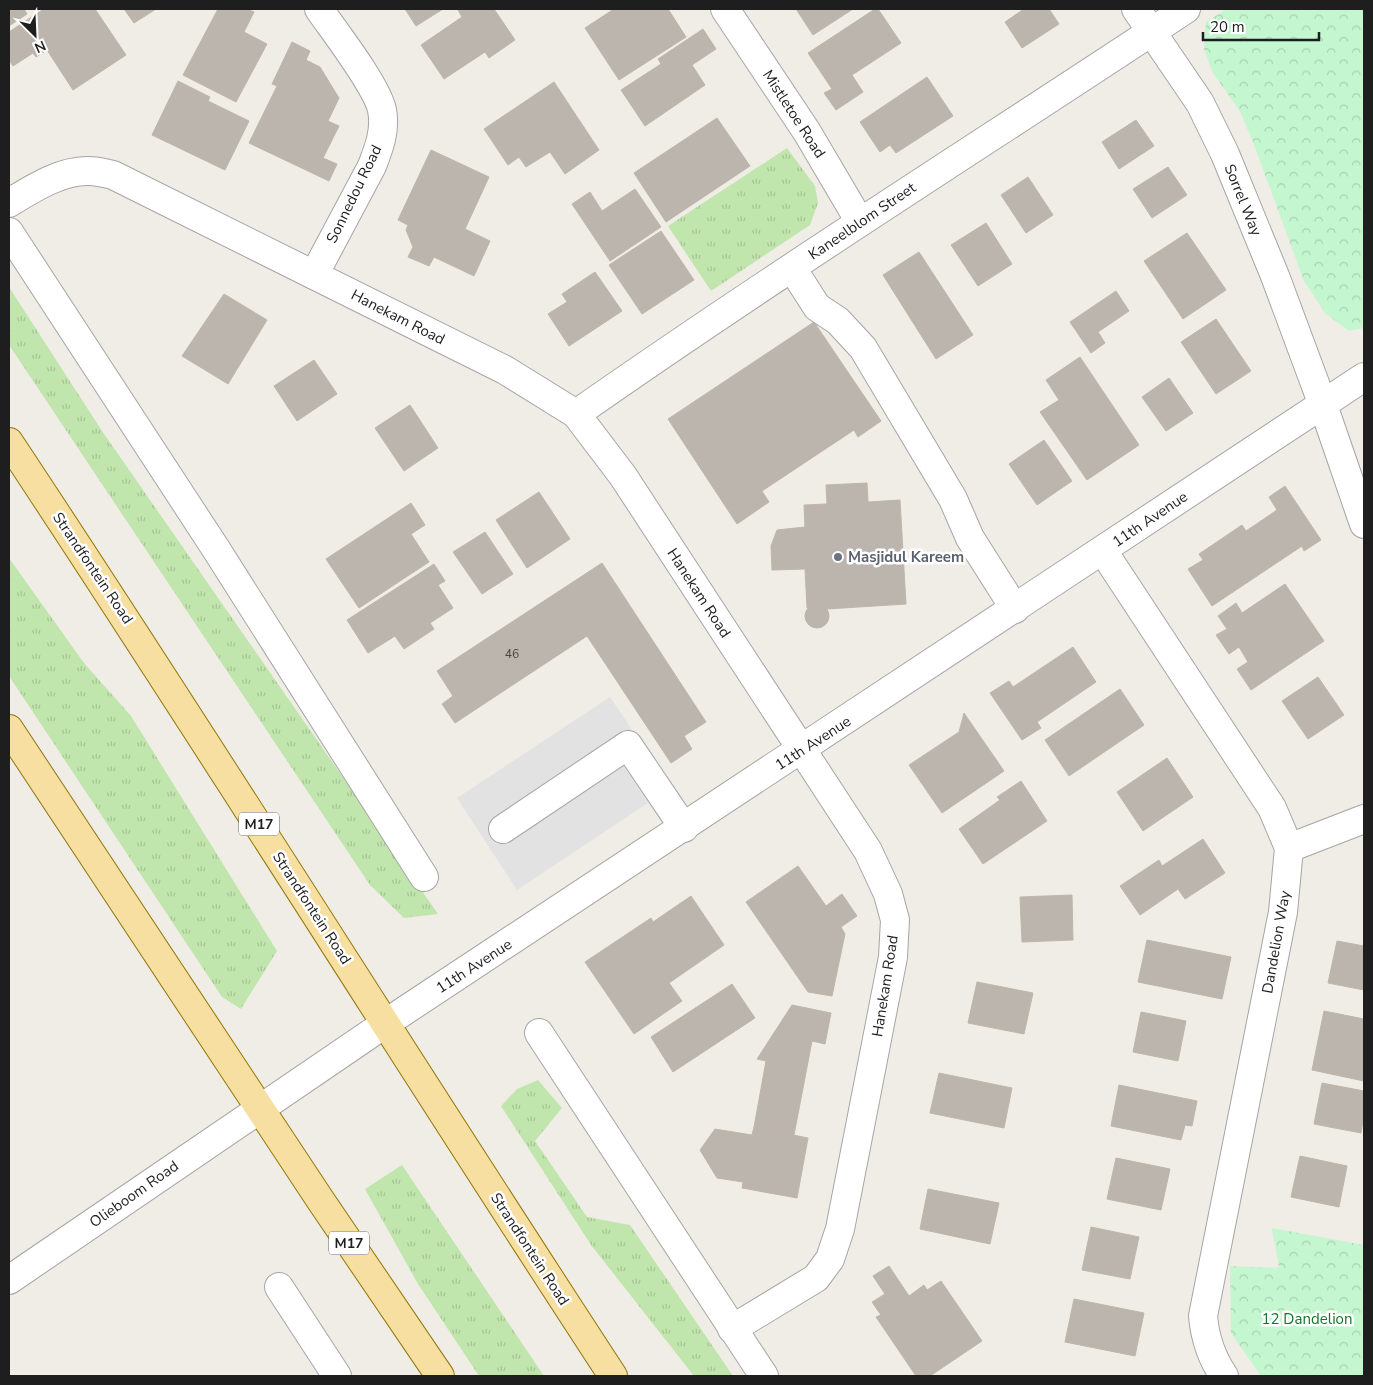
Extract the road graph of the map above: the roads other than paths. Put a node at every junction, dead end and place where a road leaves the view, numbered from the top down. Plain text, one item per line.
1 (319, 9) edge
2 (725, 9) edge
3 (1136, 9) edge
4 (1186, 9) edge
5 (1151, 32) junction
6 (9, 203) edge
7 (860, 222) junction
8 (9, 232) edge
9 (792, 268) junction
10 (314, 275) junction
11 (1364, 378) edge
12 (1323, 405) junction
13 (576, 414) junction
14 (9, 442) edge
15 (1364, 524) edge
16 (1103, 551) junction
17 (1015, 609) junction
18 (9, 730) edge
19 (802, 750) junction
20 (1364, 819) edge
21 (684, 828) junction
22 (503, 829) dead end
23 (1289, 848) junction
24 (424, 877) dead end
25 (386, 1023) junction
26 (539, 1034) dead end
27 (260, 1107) junction
28 (9, 1280) edge
29 (279, 1287) dead end
30 (732, 1329) junction
31 (337, 1376) edge
32 (440, 1376) edge
33 (613, 1376) edge
34 (764, 1376) edge
35 (1224, 1376) edge

1 - 10 street, Sonnedou Road
2 - 7 street, Mistletoe Road
3 - 5 street, Sorrel Way
4 - 5 street, Kaneelblom Street
5 - 7 street, Kaneelblom Street
5 - 12 street, Sorrel Way
6 - 10 street, Hanekam Road
7 - 9 street, Kaneelblom Street
8 - 24 street
9 - 13 street, Kaneelblom Street
9 - 17 street
10 - 13 street, Hanekam Road
11 - 12 street, 11th Avenue
12 - 15 street, Sorrel Way
12 - 16 street, 11th Avenue
13 - 19 street, Hanekam Road
14 - 25 main road, Strandfontein Road / M17
16 - 17 street, 11th Avenue
16 - 23 street, Dandelion Way
17 - 19 street, 11th Avenue
18 - 27 main road, M17
19 - 21 street, 11th Avenue
19 - 30 street, Hanekam Road
20 - 23 street
21 - 22 street
21 - 25 street, 11th Avenue
23 - 35 street, Dandelion Way
25 - 27 street, 11th Avenue
25 - 33 main road, Strandfontein Road / M17
26 - 30 street
27 - 28 street, Olieboom Road
27 - 32 main road, M17
29 - 31 street
30 - 34 street

